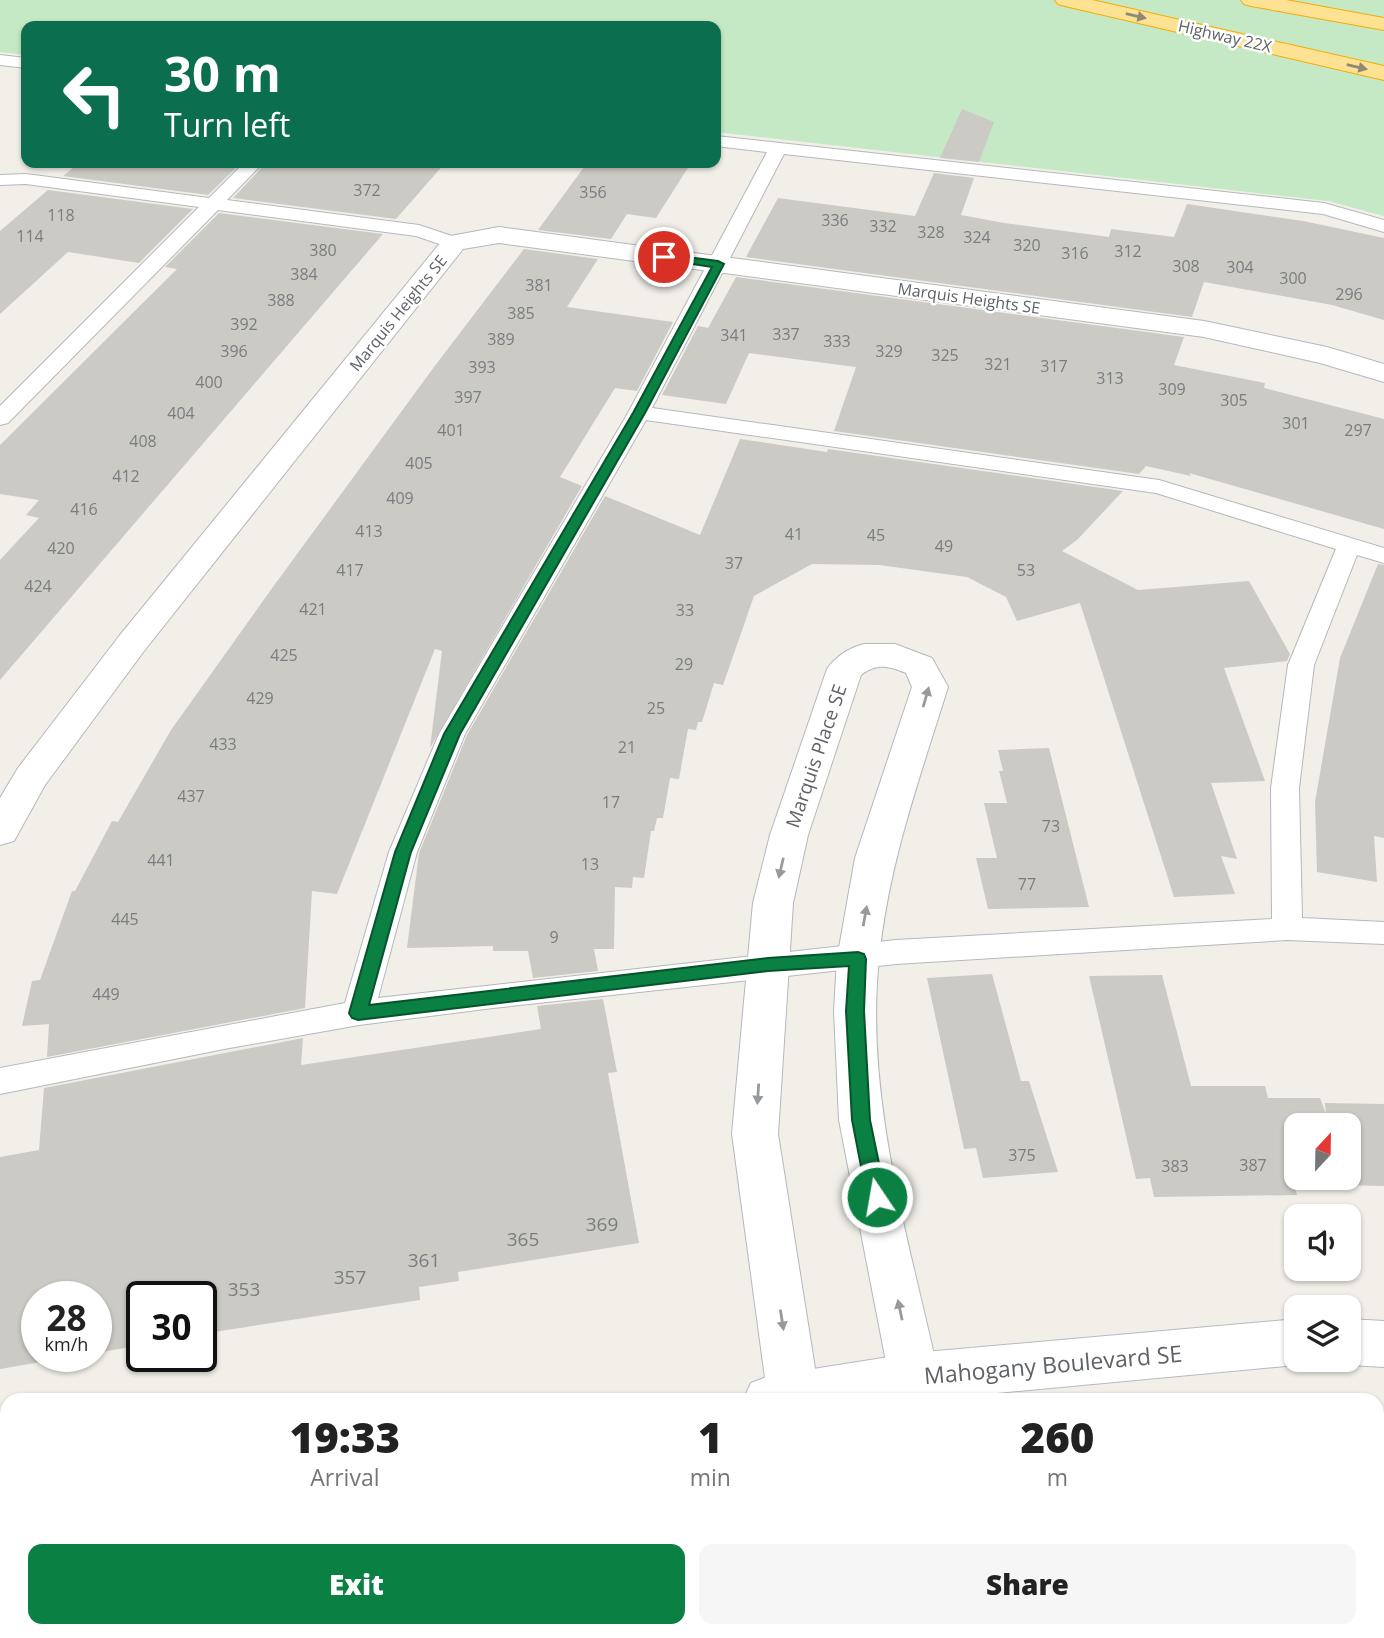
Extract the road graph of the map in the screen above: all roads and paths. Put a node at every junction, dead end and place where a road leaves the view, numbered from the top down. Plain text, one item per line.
1 (1065, 0) edge
2 (1251, 0) edge
3 (1384, 24) edge
4 (0, 60) edge
5 (21, 62) edge
6 (1384, 74) edge
7 (721, 142) edge
8 (778, 148) junction
9 (249, 168) edge
10 (0, 180) edge
11 (213, 205) junction
12 (1384, 226) edge
13 (454, 243) junction
14 (718, 264) junction
15 (1384, 373) edge
16 (639, 413) junction
17 (0, 418) edge
18 (1349, 545) junction
19 (1384, 556) edge
20 (0, 831) edge
21 (1287, 929) junction
22 (1384, 933) edge
23 (858, 959) junction
24 (768, 964) junction
25 (358, 1013) junction
26 (0, 1081) edge
27 (1361, 1343) edge
28 (1284, 1344) edge
29 (1384, 1344) edge
30 (915, 1388) edge
31 (785, 1393) edge
32 (856, 1393) edge

1 -> 6 highway, Highway 22X
2 - 3 highway
4 - 5 lane
7 - 8 lane
8 - 12 lane
8 - 14 lane
9 - 11 lane
10 - 11 lane
11 - 13 lane
11 - 17 lane
13 - 14 street, Marquis Heights SE
13 - 20 street, Marquis Heights SE
14 - 15 street, Marquis Heights SE
14 - 16 lane
16 - 18 lane
16 - 25 lane
18 - 19 lane
18 - 21 lane
21 - 22 lane
21 - 23 lane
23 - 24 lane
23 -> 24 street, Marquis Place SE
30 -> 23 street, Marquis Place SE
24 - 25 lane
24 -> 31 street, Marquis Place SE
25 - 26 lane
27 - 29 street
28 - 30 street, Mahogany Boulevard SE
30 - 32 street, Mahogany Boulevard SE

